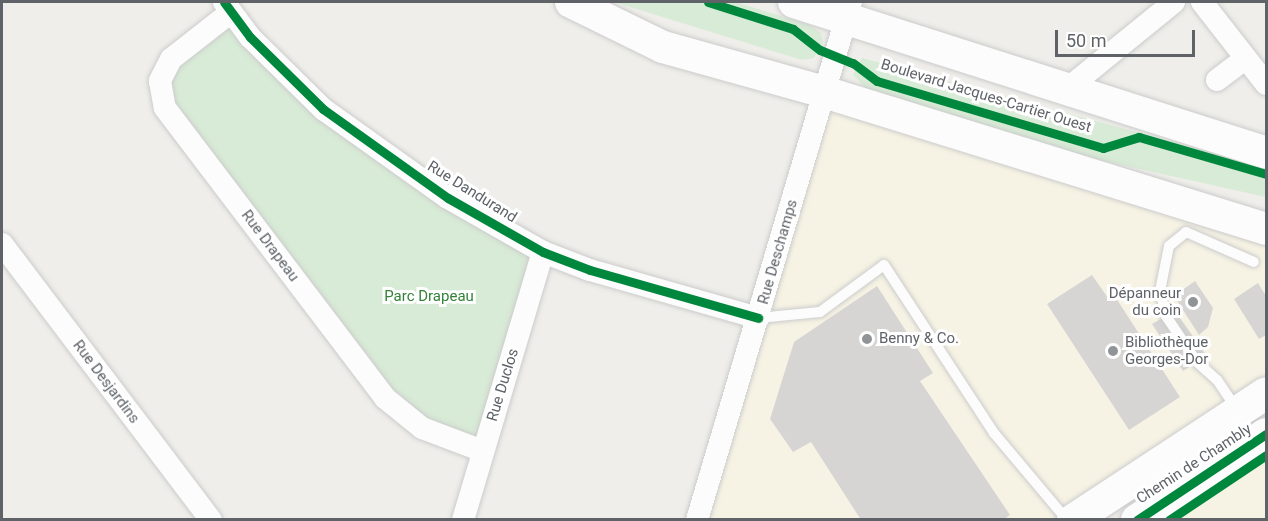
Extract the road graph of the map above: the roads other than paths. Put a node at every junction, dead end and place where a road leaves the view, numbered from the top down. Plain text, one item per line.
1 (571, 2) edge
2 (794, 2) edge
3 (1174, 2) edge
4 (1202, 2) edge
5 (228, 7) edge
6 (848, 10) edge
7 (1246, 58) junction
8 (1217, 80) dead end
9 (1266, 84) edge
10 (1067, 89) junction
11 (824, 92) junction
12 (1266, 153) edge
13 (1266, 229) edge
14 (2, 244) edge
15 (543, 252) junction
16 (1254, 262) dead end
17 (758, 318) junction
18 (1266, 393) edge
19 (1239, 411) junction
20 (1266, 434) edge
21 (483, 450) junction
22 (211, 519) edge
23 (463, 519) edge
24 (697, 519) edge
25 (1067, 519) edge
26 (1073, 519) edge
27 (1137, 519) edge

1 - 11 main road
2 - 6 main road, Boulevard Jacques-Cartier Ouest
3 - 10 street
4 - 7 street
5 - 15 street, Rue Dandurand
5 - 21 street, Rue Drapeau
6 - 10 main road, Boulevard Jacques-Cartier Ouest
6 - 11 street, Rue Deschamps
7 - 8 street
7 - 9 street
10 - 12 main road, Boulevard Jacques-Cartier Ouest
11 - 13 main road
11 - 17 street, Rue Deschamps
14 - 22 street, Rue Desjardins
15 - 17 street, Rue Dandurand
15 - 21 street, Rue Duclos
16 - 19 lane
17 - 24 street, Rue Deschamps
17 - 25 lane
18 - 19 main road, Chemin de Chambly
19 - 26 main road, Chemin de Chambly
20 - 27 main road, Chemin de Chambly
21 - 23 street, Rue Duclos

